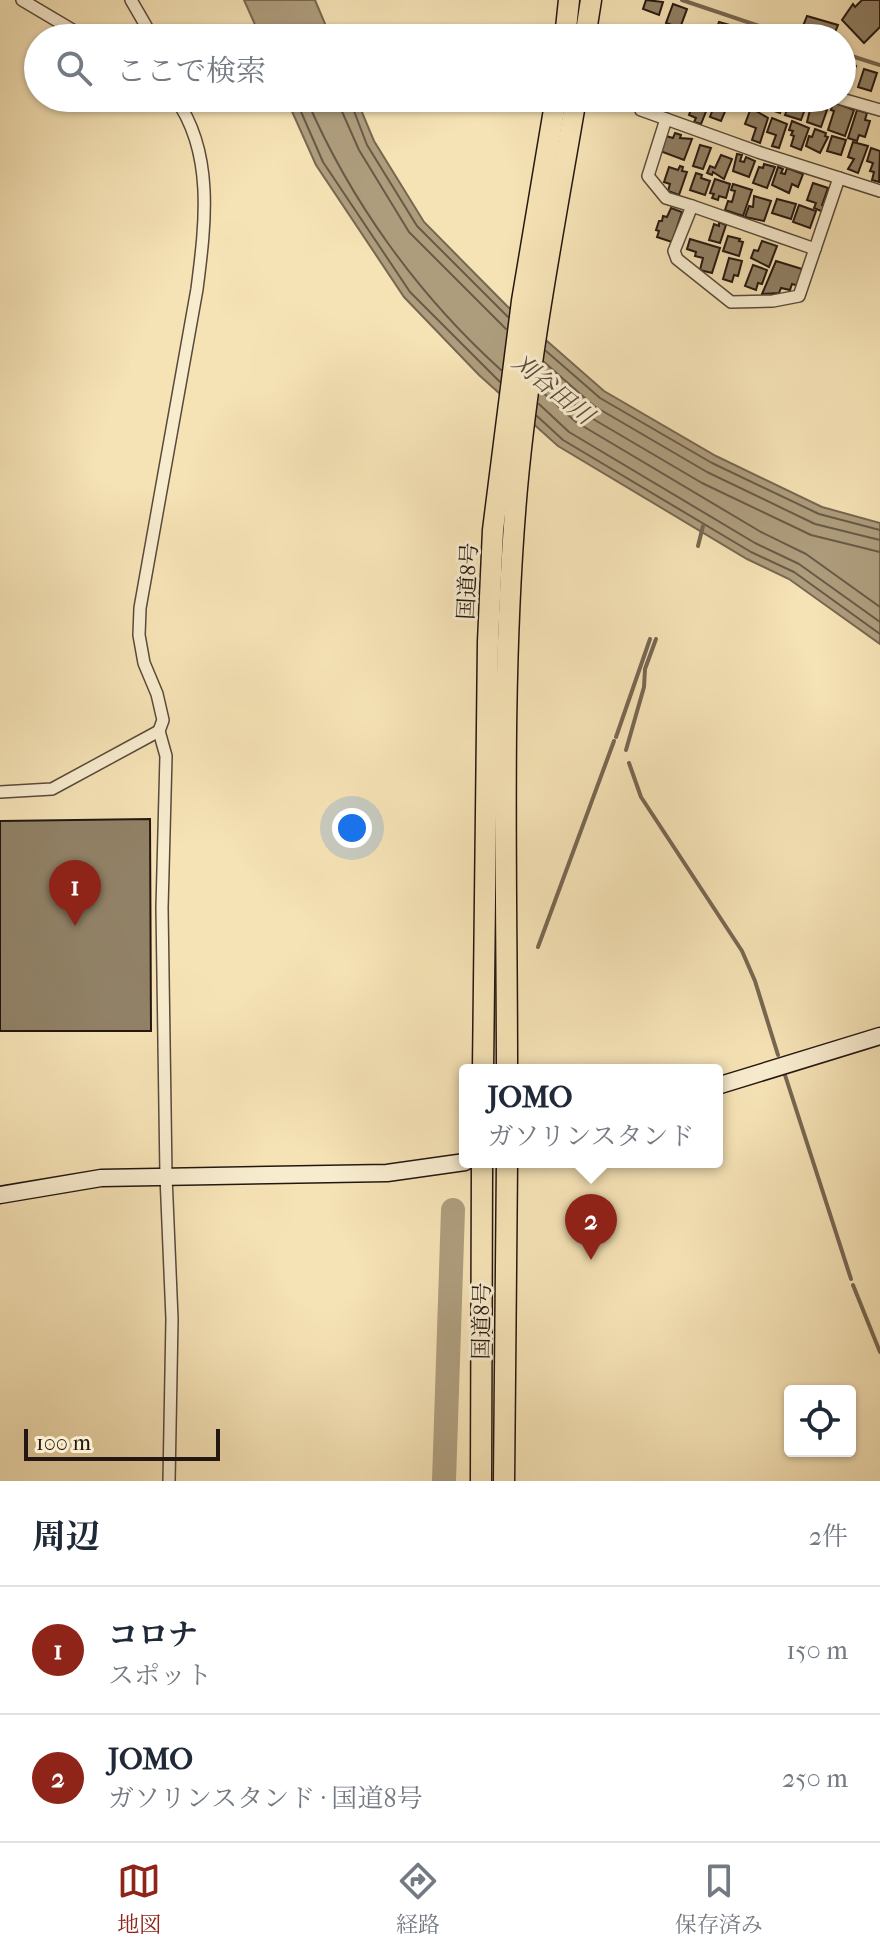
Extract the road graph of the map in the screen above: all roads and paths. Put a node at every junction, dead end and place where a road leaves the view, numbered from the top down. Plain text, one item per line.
1 (22, 0) edge
2 (131, 0) edge
3 (569, 0) edge
4 (591, 0) edge
5 (62, 24) edge
6 (145, 24) edge
7 (566, 24) edge
8 (587, 24) edge
9 (856, 103) edge
10 (880, 110) edge
11 (183, 112) edge
12 (553, 112) edge
13 (574, 112) edge
14 (647, 112) edge
15 (666, 119) junction
16 (839, 178) junction
17 (880, 191) edge
18 (692, 206) junction
19 (815, 249) junction
20 (159, 731) junction
21 (0, 792) edge
22 (880, 1036) edge
23 (483, 1064) edge
24 (507, 1064) edge
25 (723, 1084) edge
26 (459, 1163) edge
27 (482, 1168) edge
28 (507, 1168) edge
29 (166, 1176) junction
30 (0, 1195) edge
31 (169, 1481) edge
32 (481, 1481) edge
33 (504, 1481) edge

1 - 5 street
2 - 6 street
3 - 7 highway
4 - 8 highway
9 - 10 street
11 - 20 street
12 - 23 highway, 国道8号
13 - 24 highway, 国道8号
14 - 15 street
15 - 16 street
15 - 18 street
16 - 17 street
16 - 19 street
18 - 19 street
18 - 19 street
20 - 21 street
20 - 29 street
22 - 25 street
26 - 29 street
27 - 32 highway, 国道8号
28 - 33 highway, 国道8号
29 - 30 street
29 - 31 street

